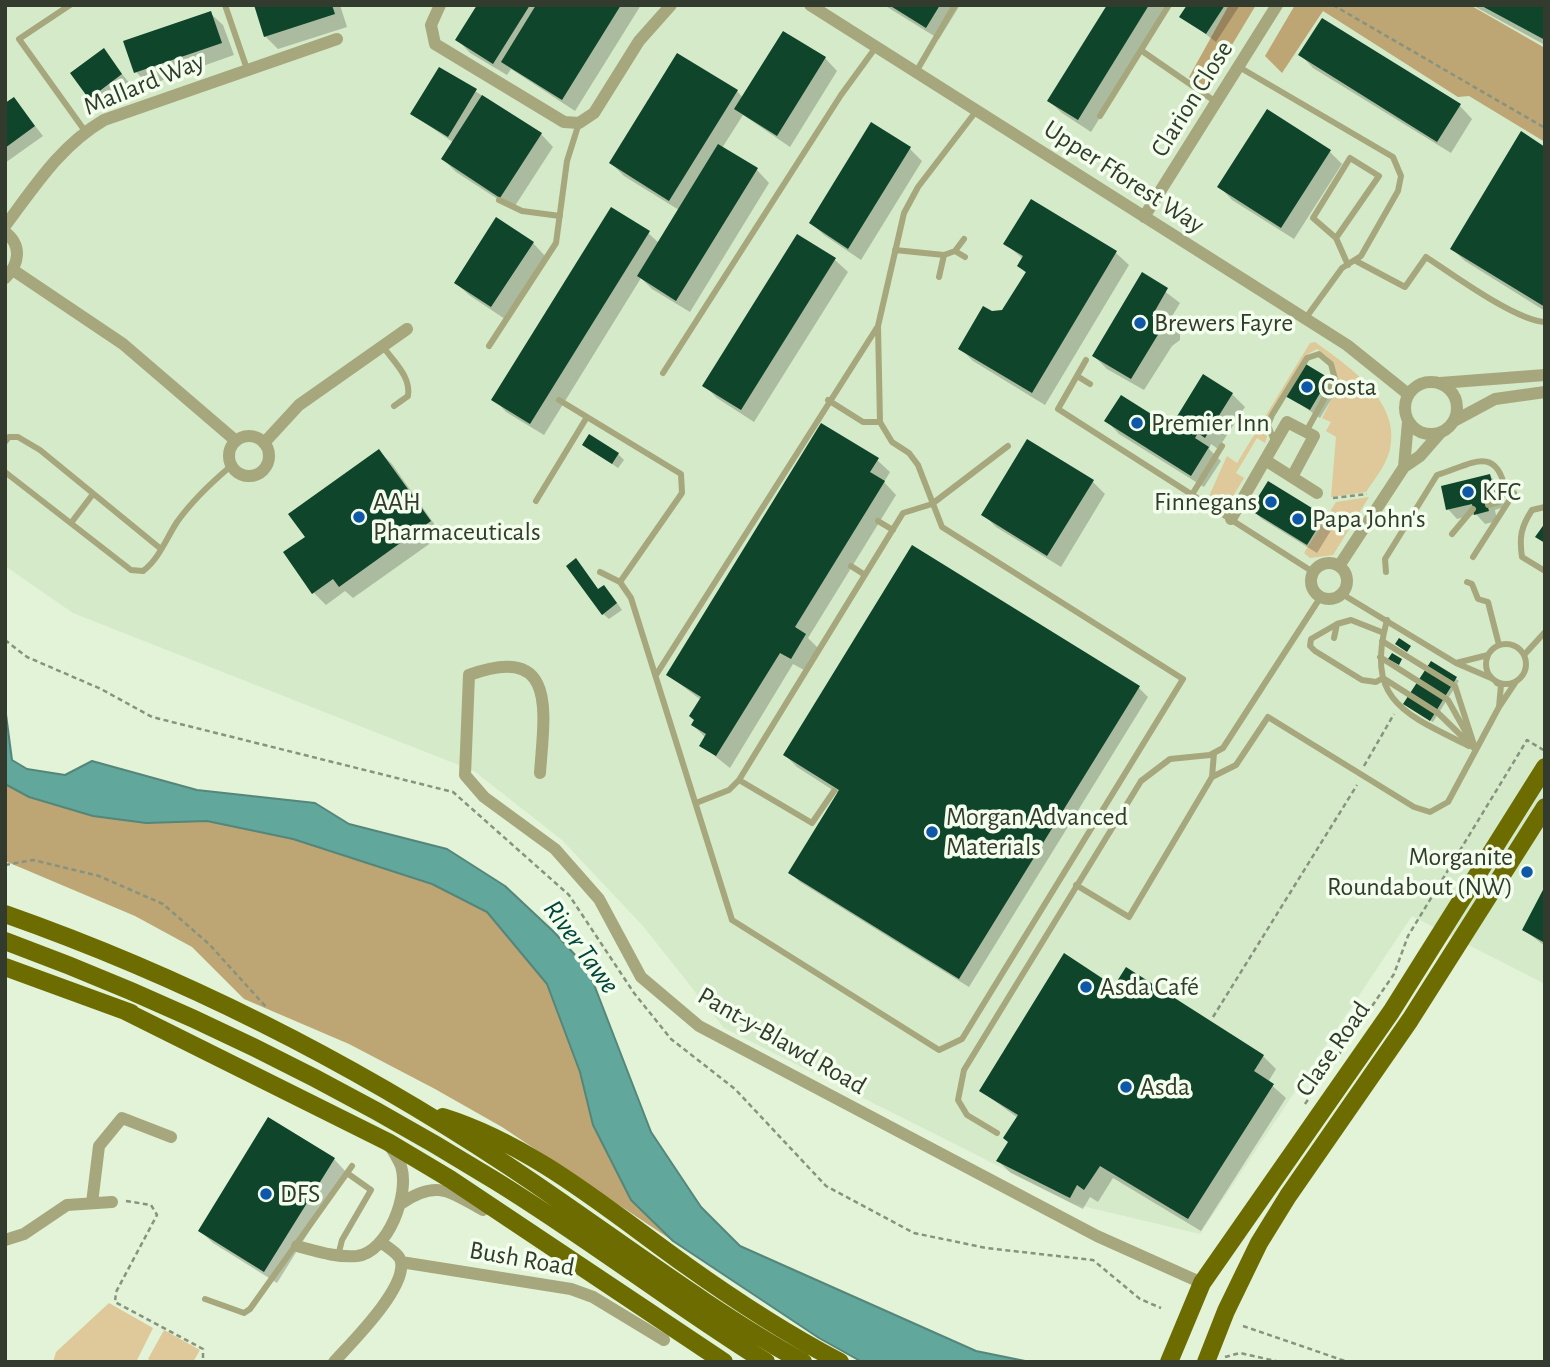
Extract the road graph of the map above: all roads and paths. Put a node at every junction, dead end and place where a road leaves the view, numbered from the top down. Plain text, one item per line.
1 (70, 5) edge
2 (225, 5) edge
3 (440, 5) edge
4 (671, 5) edge
5 (810, 5) edge
6 (955, 5) edge
7 (1169, 5) edge
8 (1277, 5) edge
9 (1333, 5) edge
10 (337, 39) dead end
11 (877, 47) junction
12 (1142, 51) junction
13 (1239, 67) junction
14 (247, 69) junction
15 (916, 72) junction
16 (1216, 102) junction
17 (977, 110) junction
18 (1100, 116) dead end
19 (579, 123) junction
20 (1545, 128) edge
21 (85, 131) junction
22 (499, 200) dead end
23 (560, 216) junction
24 (1144, 217) junction
25 (5, 226) edge
26 (5, 232) edge
27 (1336, 238) junction
28 (964, 239) dead end
29 (895, 250) junction
30 (955, 251) junction
31 (944, 255) junction
32 (965, 257) dead end
33 (1356, 261) junction
34 (1348, 265) junction
35 (9, 274) edge
36 (939, 278) dead end
37 (1305, 319) junction
38 (1545, 323) edge
39 (878, 326) junction
40 (407, 329) dead end
41 (489, 346) dead end
42 (384, 348) junction
43 (1086, 360) dead end
44 (663, 373) dead end
45 (1545, 375) edge
46 (1077, 376) junction
47 (1440, 383) junction
48 (1090, 384) dead end
49 (1545, 392) edge
50 (1408, 394) junction
51 (559, 400) dead end
52 (828, 400) junction
53 (394, 406) dead end
54 (587, 417) junction
55 (1454, 421) junction
56 (880, 422) junction
57 (1408, 422) junction
58 (1307, 430) junction
59 (1441, 432) junction
60 (236, 441) junction
61 (5, 442) edge
62 (264, 443) junction
63 (1274, 443) junction
64 (1008, 446) dead end
65 (1222, 446) dead end
66 (1265, 460) junction
67 (231, 466) junction
68 (1404, 467) junction
69 (5, 472) edge
70 (1292, 477) junction
71 (1193, 493) junction
72 (1317, 493) dead end
73 (1514, 493) dead end
74 (93, 494) junction
75 (1367, 494) dead end
76 (1333, 498) dead end
77 (536, 501) dead end
78 (932, 504) junction
79 (1488, 505) dead end
80 (1545, 508) edge
81 (1473, 509) dead end
82 (1231, 519) junction
83 (877, 522) dead end
84 (71, 523) junction
85 (893, 530) junction
86 (1452, 534) dead end
87 (162, 549) junction
88 (1473, 558) dead end
89 (851, 566) dead end
90 (1339, 566) junction
91 (1545, 571) edge
92 (600, 572) dead end
93 (1313, 572) junction
94 (1386, 572) dead end
95 (865, 575) junction
96 (620, 582) junction
97 (1467, 582) dead end
98 (1342, 594) junction
99 (1320, 598) junction
100 (1387, 620) junction
101 (1337, 624) junction
102 (1545, 632) edge
103 (1384, 633) junction
104 (1334, 638) dead end
105 (5, 640) edge
106 (1382, 641) junction
107 (1499, 645) junction
108 (1378, 654) junction
109 (1488, 655) junction
110 (1524, 655) junction
111 (1456, 663) junction
112 (656, 675) junction
113 (1383, 678) junction
114 (1494, 680) junction
115 (1516, 681) junction
116 (1395, 704) junction
117 (1499, 707) junction
118 (1476, 750) junction
119 (1545, 751) edge
120 (1214, 753) junction
121 (1545, 767) edge
122 (540, 773) dead end
123 (1362, 775) junction
124 (1212, 777) junction
125 (739, 780) junction
126 (834, 791) dead end
127 (696, 803) junction
128 (1545, 807) edge
129 (5, 865) edge
130 (1076, 885) junction
131 (5, 908) edge
132 (5, 914) edge
133 (71, 937) junction
134 (5, 941) edge
135 (5, 967) edge
136 (269, 1009) dead end
137 (122, 1010) junction
138 (1213, 1017) dead end
139 (323, 1081) junction
140 (1303, 1107) dead end
141 (417, 1108) junction
142 (997, 1133) dead end
143 (171, 1137) dead end
144 (388, 1142) junction
145 (352, 1166) dead end
146 (347, 1173) junction
147 (112, 1202) joint
148 (92, 1203) junction
149 (402, 1203) junction
150 (5, 1240) edge
151 (382, 1243) junction
152 (549, 1245) junction
153 (297, 1247) junction
154 (338, 1256) junction
155 (401, 1262) junction
156 (1202, 1283) junction
157 (205, 1299) dead end
158 (1161, 1308) dead end
159 (1243, 1325) dead end
160 (664, 1340) dead end
161 (1224, 1357) dead end
162 (203, 1362) edge
163 (334, 1362) edge
164 (724, 1362) edge
165 (766, 1362) edge
166 (803, 1362) edge
167 (840, 1362) edge
168 (1169, 1362) edge
169 (1206, 1362) edge
170 (1280, 1362) edge
171 (1348, 1362) edge

1 - 21 lane
2 - 14 lane
3 - 19 street
4 - 19 street
5 - 11 street, Upper Fforest Way
6 - 15 lane
7 - 12 lane
8 - 13 street, Clarion Close
9 - 20 path
10 - 14 street, Mallard Way
11 - 15 street, Upper Fforest Way
11 - 44 lane
12 - 16 lane
12 - 18 lane
13 - 16 street, Clarion Close
13 - 33 lane
14 - 21 street, Mallard Way
15 - 17 street, Upper Fforest Way
16 - 24 street, Clarion Close
17 - 24 street, Upper Fforest Way
17 - 29 lane
19 - 23 lane
21 - 25 street, Mallard Way
22 - 23 lane
23 - 41 lane
24 - 37 street, Upper Fforest Way
26 - 35 street
27 - 27 lane
27 - 34 lane
28 - 30 lane
29 - 31 lane
29 - 39 lane
30 - 31 lane
30 - 32 lane
31 - 36 lane
33 - 34 lane
33 - 38 lane
34 - 37 lane
35 - 60 street
37 - 50 street, Upper Fforest Way
39 - 52 lane
39 - 56 lane
40 - 42 street
42 - 53 lane
42 - 62 street
43 - 46 lane
45 - 47 street
46 - 48 lane
46 - 71 lane
47 - 50 street
47 - 55 street
49 - 55 street
50 - 57 street
51 - 54 lane
52 - 56 lane
52 - 112 lane
54 - 77 lane
54 - 96 lane
55 - 59 street
56 - 78 lane
57 - 59 street
57 - 68 street
58 - 63 street
58 - 63 lane
58 - 70 street
59 - 68 street
60 - 62 street
60 - 67 street
61 - 74 lane
62 - 67 street
63 - 66 street
64 - 78 lane
65 - 71 lane
66 - 70 street
66 - 82 street
67 - 87 lane
68 - 90 street
69 - 84 lane
70 - 72 street
71 - 82 lane
73 - 88 lane
74 - 84 lane
74 - 87 lane
75 - 76 path
78 - 85 lane
78 - 127 lane
79 - 94 lane
80 - 91 lane
81 - 86 lane
82 - 93 lane
83 - 85 lane
84 - 87 lane
85 - 95 lane
89 - 95 lane
90 - 93 street
90 - 98 street
92 - 96 lane
93 - 99 street
95 - 125 lane
96 - 112 lane
97 - 107 lane
98 - 99 street
98 - 100 lane
99 - 120 lane
100 - 103 lane
100 - 111 lane
101 - 103 lane
101 - 104 lane
101 - 113 lane
102 - 110 lane
103 - 106 lane
105 - 158 path
106 - 108 lane
106 - 118 lane
107 - 109 lane
107 - 110 lane
108 - 113 lane
108 - 118 lane
109 - 111 lane
109 - 114 lane
110 - 115 lane
111 - 114 lane
112 - 127 lane
113 - 116 lane
113 - 118 lane
114 - 115 lane
114 - 117 lane
115 - 117 lane
116 - 118 lane
116 - 123 path
117 - 118 lane
118 - 123 lane
119 - 140 path
120 - 124 lane
120 - 130 lane
121 - 156 main road, Clase Road
122 - 156 street, Pant-y-Blawd Road
123 - 124 lane
123 - 138 path
124 - 130 lane
125 - 126 lane
125 - 127 lane
128 - 169 main road, Clase Road
129 - 136 path
130 - 142 lane
131 - 133 main road
132 - 133 main road
133 - 141 main road
134 - 139 main road
135 - 137 main road
137 - 139 main road
137 - 144 main road
139 - 165 main road
141 - 166 main road
141 - 167 main road
143 - 148 street
144 - 149 street
144 - 152 main road
145 - 146 lane
146 - 153 lane
146 - 154 lane
147 - 148 street
147 - 162 path
148 - 150 street
149 - 151 street
149 - 152 street
151 - 154 street
151 - 155 street
152 - 164 main road
153 - 154 street
153 - 157 lane
155 - 160 street, Bush Road
155 - 163 street
156 - 168 main road, Clase Road
159 - 171 path
161 - 170 path

